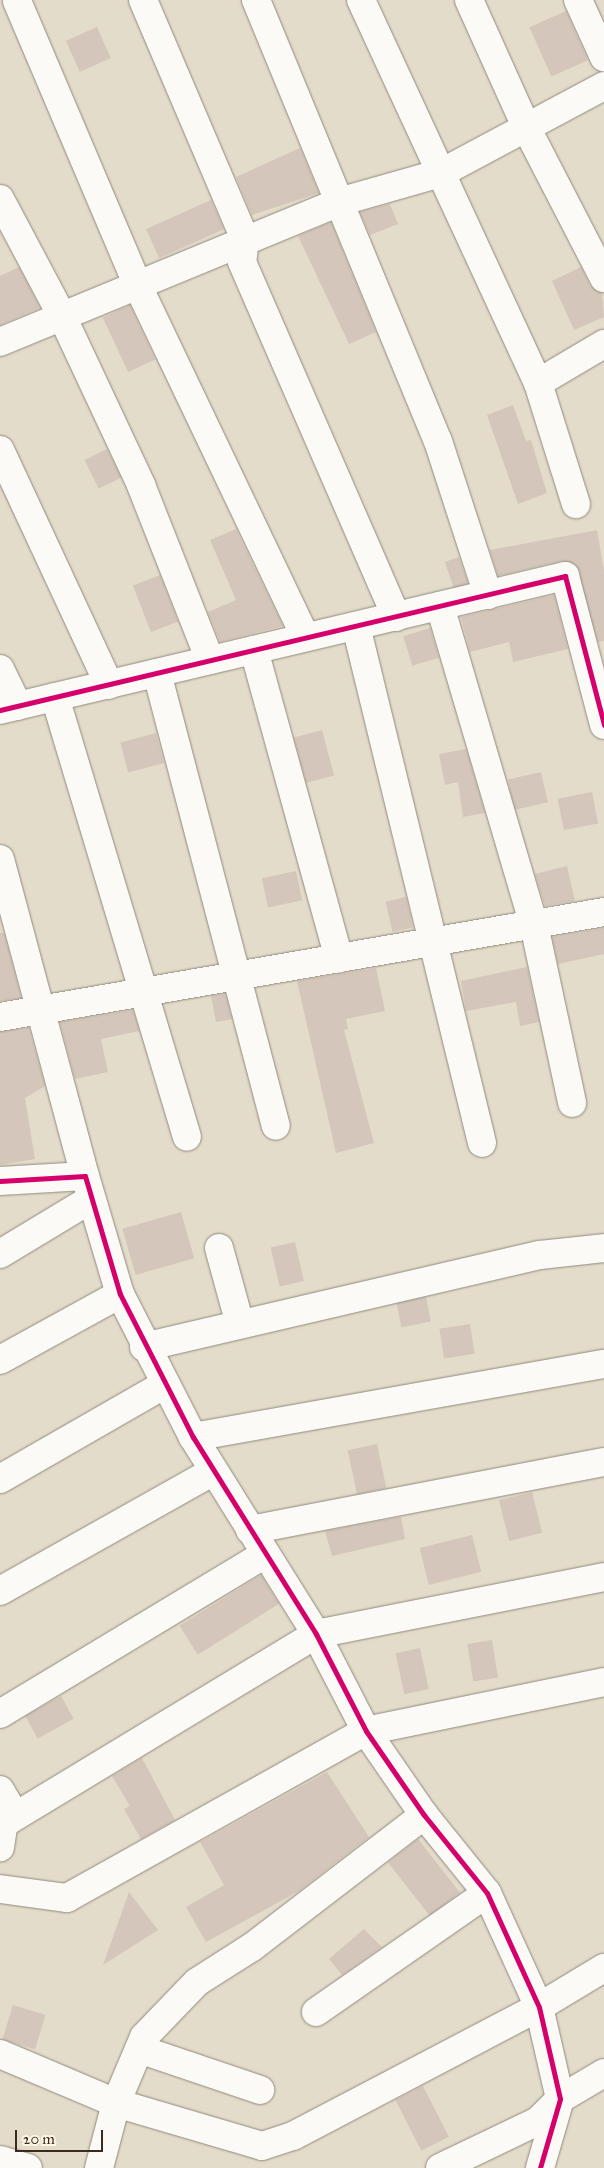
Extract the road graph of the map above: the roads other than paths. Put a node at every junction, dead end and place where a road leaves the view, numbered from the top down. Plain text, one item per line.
1 (143, 0) edge
2 (256, 0) edge
3 (361, 0) edge
4 (469, 0) edge
5 (578, 0) edge
6 (17, 1) edge
7 (604, 57) edge
8 (604, 86) edge
9 (527, 129) junction
10 (441, 173) junction
11 (0, 199) edge
12 (339, 202) junction
13 (245, 239) junction
14 (604, 278) edge
15 (137, 284) junction
16 (62, 316) junction
17 (0, 342) edge
18 (604, 344) edge
19 (538, 383) junction
20 (0, 450) edge
21 (576, 504) dead end
22 (488, 595) junction
23 (440, 606) junction
24 (396, 616) junction
25 (356, 626) junction
26 (306, 636) junction
27 (595, 649) edge
28 (254, 650) junction
29 (210, 660) junction
30 (0, 669) edge
31 (157, 673) junction
32 (109, 685) junction
33 (55, 697) junction
34 (9, 708) edge
35 (604, 725) edge
36 (0, 859) edge
37 (604, 912) edge
38 (534, 924) junction
39 (433, 942) junction
40 (338, 958) junction
41 (237, 976) junction
42 (146, 992) junction
43 (43, 1010) junction
44 (0, 1017) edge
45 (572, 1103) dead end
46 (276, 1126) dead end
47 (187, 1137) dead end
48 (482, 1143) dead end
49 (0, 1181) edge
50 (88, 1188) junction
51 (219, 1248) dead end
52 (604, 1248) edge
53 (0, 1254) edge
54 (120, 1294) junction
55 (240, 1324) junction
56 (144, 1347) junction
57 (0, 1360) edge
58 (604, 1364) edge
59 (165, 1384) junction
60 (193, 1438) junction
61 (604, 1462) edge
62 (212, 1472) junction
63 (0, 1479) edge
64 (250, 1530) junction
65 (265, 1554) junction
66 (604, 1577) edge
67 (0, 1592) edge
68 (316, 1634) junction
69 (604, 1682) edge
70 (0, 1714) edge
71 (366, 1731) junction
72 (0, 1790) edge
73 (424, 1815) junction
74 (3, 1835) edge
75 (0, 1889) edge
76 (487, 1893) junction
77 (604, 1968) edge
78 (539, 2007) junction
79 (316, 2012) dead end
80 (139, 2050) junction
81 (0, 2054) edge
82 (604, 2073) edge
83 (260, 2090) dead end
84 (560, 2099) junction
85 (116, 2103) junction
86 (0, 2160) edge
87 (28, 2168) edge
88 (99, 2168) edge
89 (440, 2168) edge
90 (540, 2168) edge

1 - 13 street
2 - 12 street
3 - 10 street
4 - 9 street
5 - 7 street
6 - 15 street
8 - 9 street
9 - 10 street
9 - 14 street
10 - 12 street
10 - 19 street
11 - 16 street
12 - 13 street
12 - 22 street
13 - 15 street
13 - 24 street
15 - 16 street
15 - 26 street
16 - 17 street
16 - 29 street
18 - 19 street
19 - 21 street
20 - 32 street
22 - 23 street
22 - 27 street
23 - 24 street
23 - 38 street
24 - 25 street
25 - 26 street
25 - 39 street
26 - 28 street
27 - 35 street
28 - 29 street
28 - 40 street
29 - 31 street
30 - 34 street
31 - 32 street
31 - 41 street
32 - 33 street
33 - 34 street
33 - 42 street
36 - 43 street
37 - 38 street
38 - 39 street
38 - 45 street
39 - 40 street
39 - 48 street
40 - 41 street
41 - 42 street
41 - 46 street
42 - 43 street
42 - 47 street
43 - 44 street
43 - 50 street
49 - 50 street
50 - 53 street
50 - 54 street
51 - 55 street
52 - 55 street
54 - 56 street
54 - 57 street
55 - 56 street
56 - 59 street
58 - 60 street
59 - 60 street
59 - 63 street
60 - 62 street
61 - 64 street
62 - 64 street
62 - 67 street
64 - 65 street
65 - 68 street
65 - 70 street
66 - 68 street
68 - 71 street
68 - 74 street
69 - 71 street
71 - 73 street
71 - 75 street
72 - 74 street
73 - 76 street
73 - 80 street
76 - 78 street
76 - 79 street
77 - 78 street
78 - 84 street
78 - 85 street
80 - 83 street
80 - 85 street
81 - 85 street
82 - 84 street
84 - 89 street
84 - 90 street
85 - 88 street
86 - 87 street

